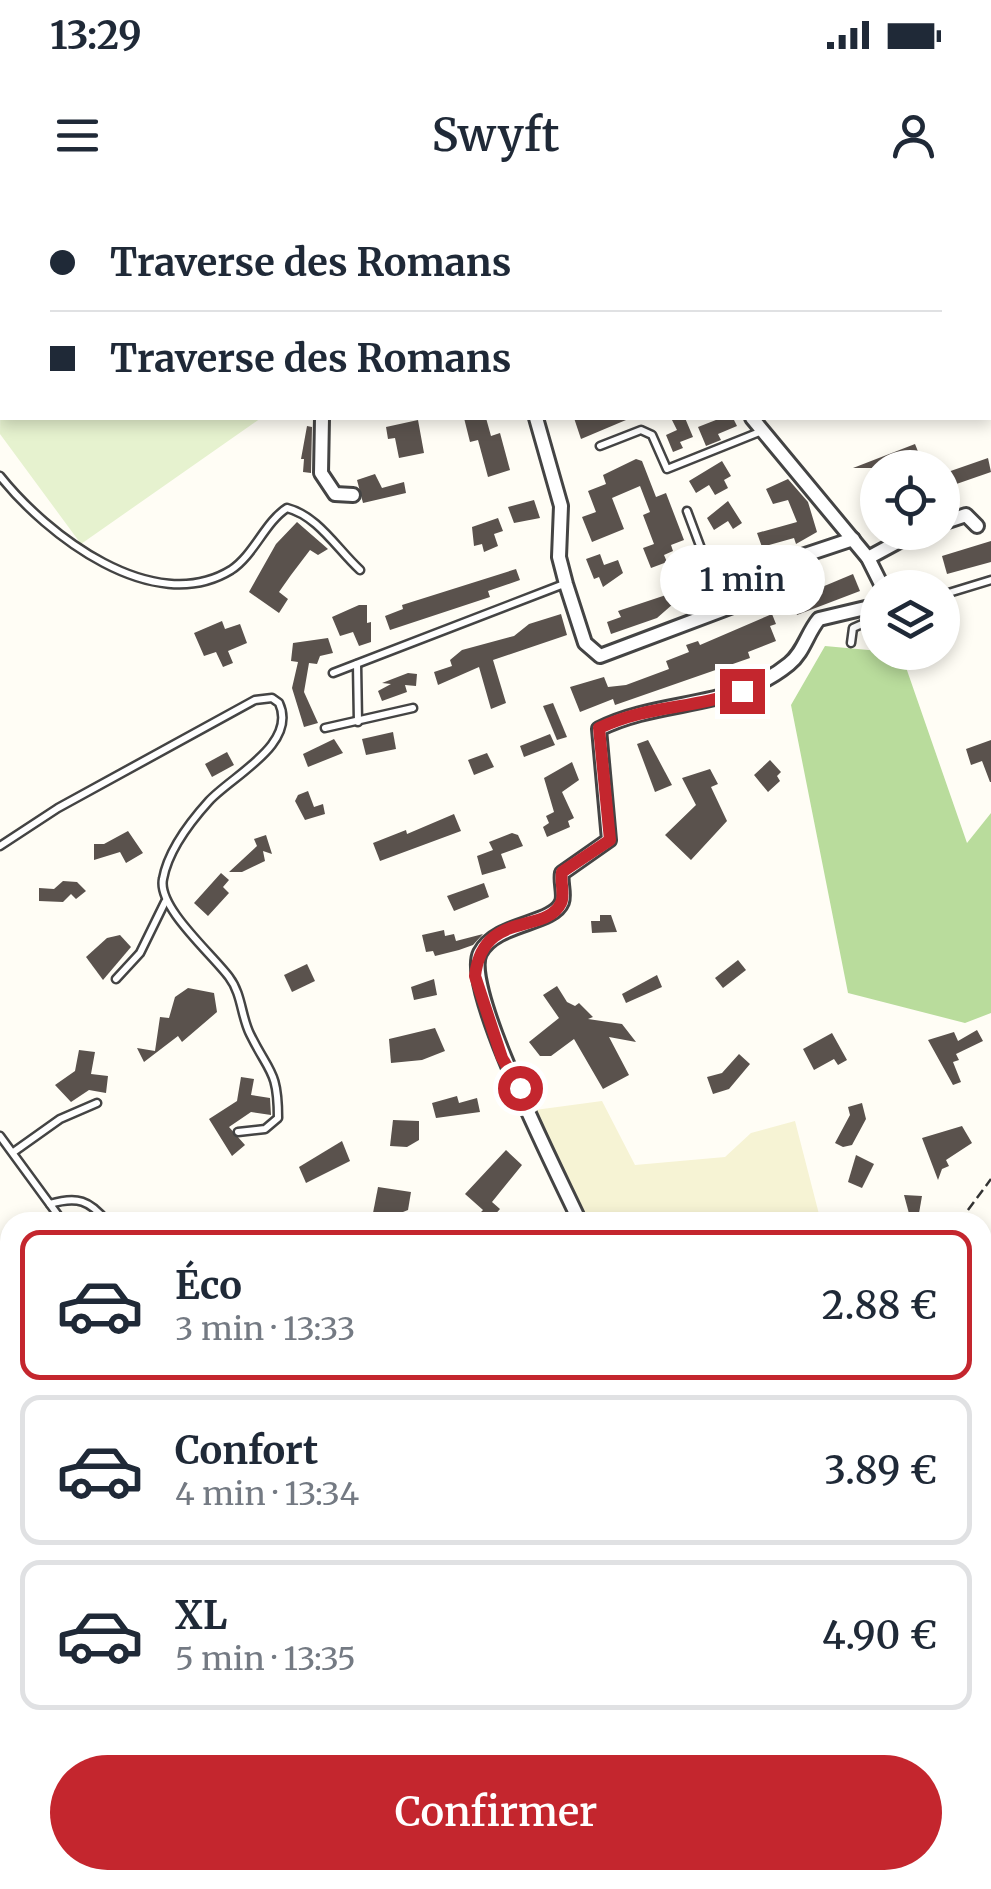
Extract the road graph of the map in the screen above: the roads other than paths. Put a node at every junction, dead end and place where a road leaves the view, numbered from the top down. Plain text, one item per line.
1 (322, 420) edge
2 (537, 420) edge
3 (754, 420) edge
4 (763, 431) junction
5 (600, 446) dead end
6 (0, 476) edge
7 (353, 495) dead end
8 (687, 510) dead end
9 (960, 517) edge
10 (977, 526) dead end
11 (853, 540) junction
12 (883, 550) edge
13 (868, 558) junction
14 (360, 570) dead end
15 (874, 570) edge
16 (991, 580) edge
17 (566, 584) junction
18 (960, 589) edge
19 (860, 610) edge
20 (724, 611) junction
21 (860, 625) edge
22 (851, 643) dead end
23 (357, 664) junction
24 (332, 673) dead end
25 (414, 708) dead end
26 (358, 722) junction
27 (325, 728) dead end
28 (0, 846) edge
29 (166, 902) junction
30 (116, 979) dead end
31 (97, 1102) dead end
32 (238, 1132) dead end
33 (0, 1136) edge
34 (14, 1150) junction
35 (50, 1204) junction
36 (56, 1212) edge
37 (98, 1212) edge
38 (575, 1212) edge

1 - 7 street
2 - 17 street
3 - 4 street
4 - 5 lane
4 - 11 street
6 - 14 lane
8 - 20 lane
9 - 10 street
11 - 13 street
11 - 20 street
12 - 13 street
13 - 15 street
16 - 18 lane
17 - 20 street
17 - 23 lane
19 - 38 street
21 - 22 lane
23 - 24 lane
23 - 26 lane
25 - 26 lane
26 - 27 lane
28 - 29 lane
29 - 30 lane
29 - 32 lane
31 - 34 lane
33 - 34 lane
34 - 35 lane
35 - 36 lane
35 - 37 lane

